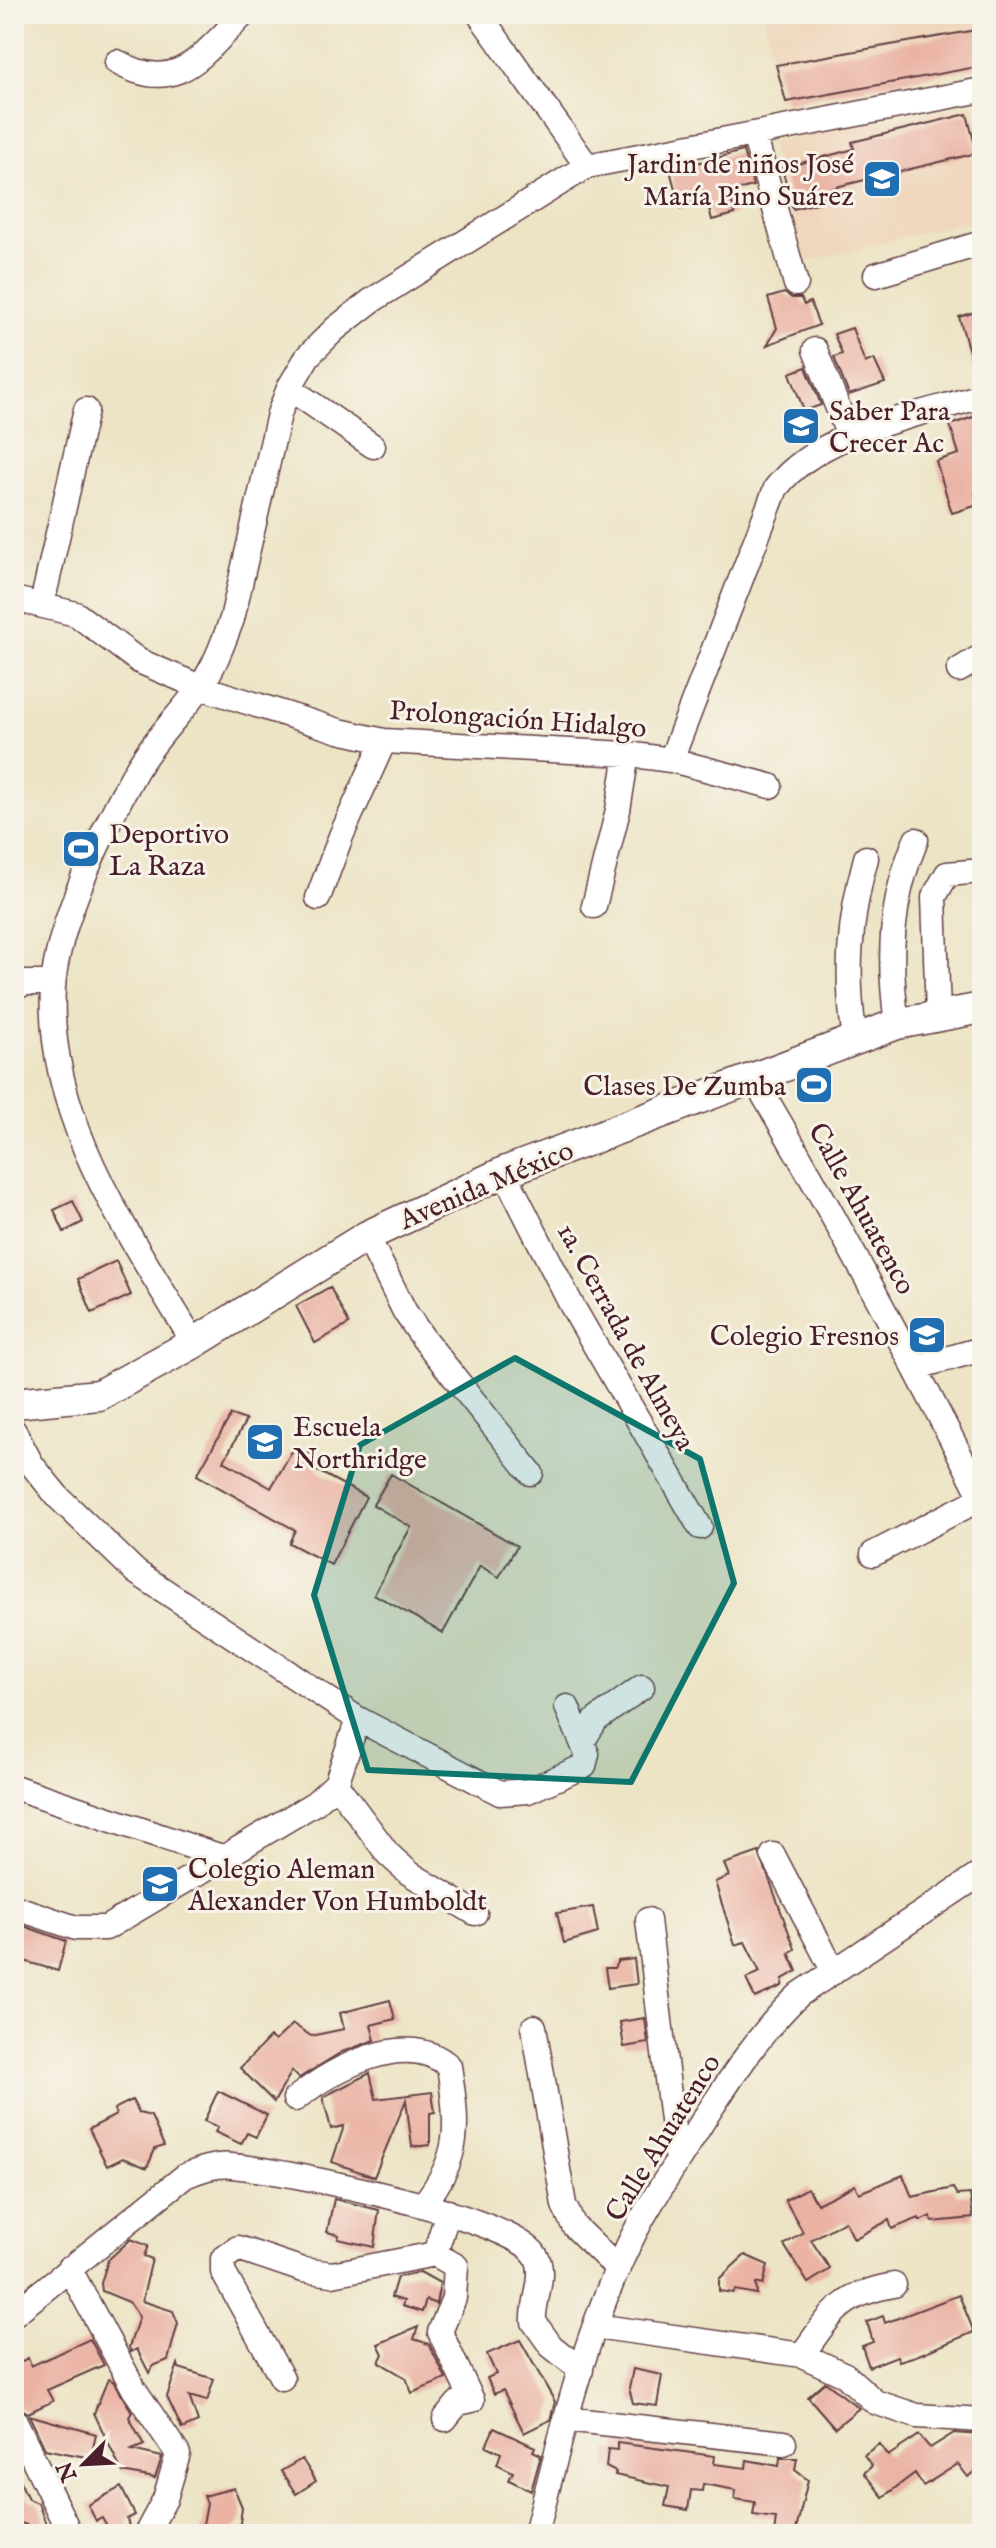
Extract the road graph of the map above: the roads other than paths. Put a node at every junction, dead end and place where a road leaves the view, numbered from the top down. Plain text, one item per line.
1 (244, 14) edge
2 (479, 14) edge
3 (117, 62) dead end
4 (982, 90) edge
5 (754, 134) junction
6 (587, 166) junction
7 (982, 243) edge
8 (876, 275) dead end
9 (796, 284) dead end
10 (815, 350) dead end
11 (289, 388) junction
12 (982, 396) edge
13 (86, 410) dead end
14 (849, 436) junction
15 (373, 446) dead end
16 (14, 599) edge
17 (42, 604) junction
18 (982, 656) edge
19 (959, 670) dead end
20 (200, 687) junction
21 (384, 741) junction
22 (627, 754) junction
23 (671, 760) junction
24 (770, 786) dead end
25 (916, 840) dead end
26 (866, 858) dead end
27 (982, 871) edge
28 (318, 898) dead end
29 (594, 906) dead end
30 (53, 983) junction
31 (14, 988) edge
32 (982, 1008) edge
33 (938, 1015) junction
34 (897, 1024) junction
35 (855, 1039) junction
36 (753, 1077) junction
37 (504, 1172) junction
38 (367, 1236) junction
39 (194, 1343) junction
40 (982, 1349) edge
41 (917, 1367) junction
42 (14, 1403) edge
43 (14, 1431) edge
44 (531, 1473) dead end
45 (982, 1498) edge
46 (700, 1527) dead end
47 (873, 1554) dead end
48 (642, 1687) dead end
49 (567, 1707) dead end
50 (358, 1719) junction
51 (582, 1742) junction
52 (336, 1784) junction
53 (14, 1787) edge
54 (773, 1855) dead end
55 (225, 1858) junction
56 (982, 1873) edge
57 (14, 1907) edge
58 (475, 1913) dead end
59 (648, 1920) dead end
60 (834, 1972) junction
61 (534, 2027) dead end
62 (295, 2099) dead end
63 (677, 2162) junction
64 (423, 2205) junction
65 (448, 2212) junction
66 (435, 2254) junction
67 (69, 2268) junction
68 (618, 2269) junction
69 (894, 2285) dead end
70 (14, 2314) edge
71 (595, 2326) junction
72 (802, 2355) junction
73 (581, 2370) junction
74 (282, 2378) dead end
75 (14, 2419) edge
76 (445, 2419) dead end
77 (565, 2419) junction
78 (982, 2420) edge
79 (784, 2443) dead end
80 (70, 2534) edge
81 (146, 2534) edge
82 (536, 2534) edge

1 - 3 street
2 - 6 street
4 - 5 street
5 - 6 street
5 - 9 street
6 - 11 street
7 - 8 street
10 - 14 street
11 - 15 street
11 - 20 street
12 - 14 street, Prolongación Hidalgo
13 - 17 street
14 - 23 street, Prolongación Hidalgo
16 - 17 street, Prolongación Hidalgo
17 - 20 street, Prolongación Hidalgo
18 - 19 street
20 - 21 street, Prolongación Hidalgo
20 - 30 street
21 - 22 street, Prolongación Hidalgo
21 - 28 street
22 - 23 street, Prolongación Hidalgo
22 - 29 street
23 - 24 street
25 - 34 street
26 - 35 street
27 - 33 street
30 - 31 street
30 - 39 street
32 - 33 main road, Avenida México
33 - 34 main road, Avenida México
34 - 35 main road, Avenida México
35 - 36 main road, Avenida México
36 - 37 main road, Avenida México
36 - 41 street, Calle Ahuatenco
37 - 38 main road, Avenida México
37 - 46 street, 1a. Cerrada de Almeya
38 - 39 main road, Avenida México
38 - 44 street
39 - 42 main road, Avenida México
40 - 41 street
41 - 45 street, Calle Ahuatenco
43 - 50 street
45 - 47 street
48 - 51 street
49 - 51 street
50 - 51 street
50 - 52 street
52 - 55 street
52 - 58 street
53 - 55 street
54 - 60 street
55 - 57 street
56 - 60 street, Calle Ahuatenco
59 - 63 street
60 - 63 street, Calle Ahuatenco
61 - 68 street
62 - 64 street
63 - 68 street, Calle Ahuatenco
64 - 65 street
64 - 67 street
65 - 66 street
65 - 73 street
66 - 74 street
66 - 76 street
67 - 70 street
67 - 81 street
68 - 71 street, Calle Ahuatenco
69 - 72 street
71 - 72 street
71 - 73 street, Calle Ahuatenco
72 - 78 street
73 - 77 street, Calle Ahuatenco
75 - 80 street
77 - 79 street
77 - 82 street, Calle Ahuatenco

